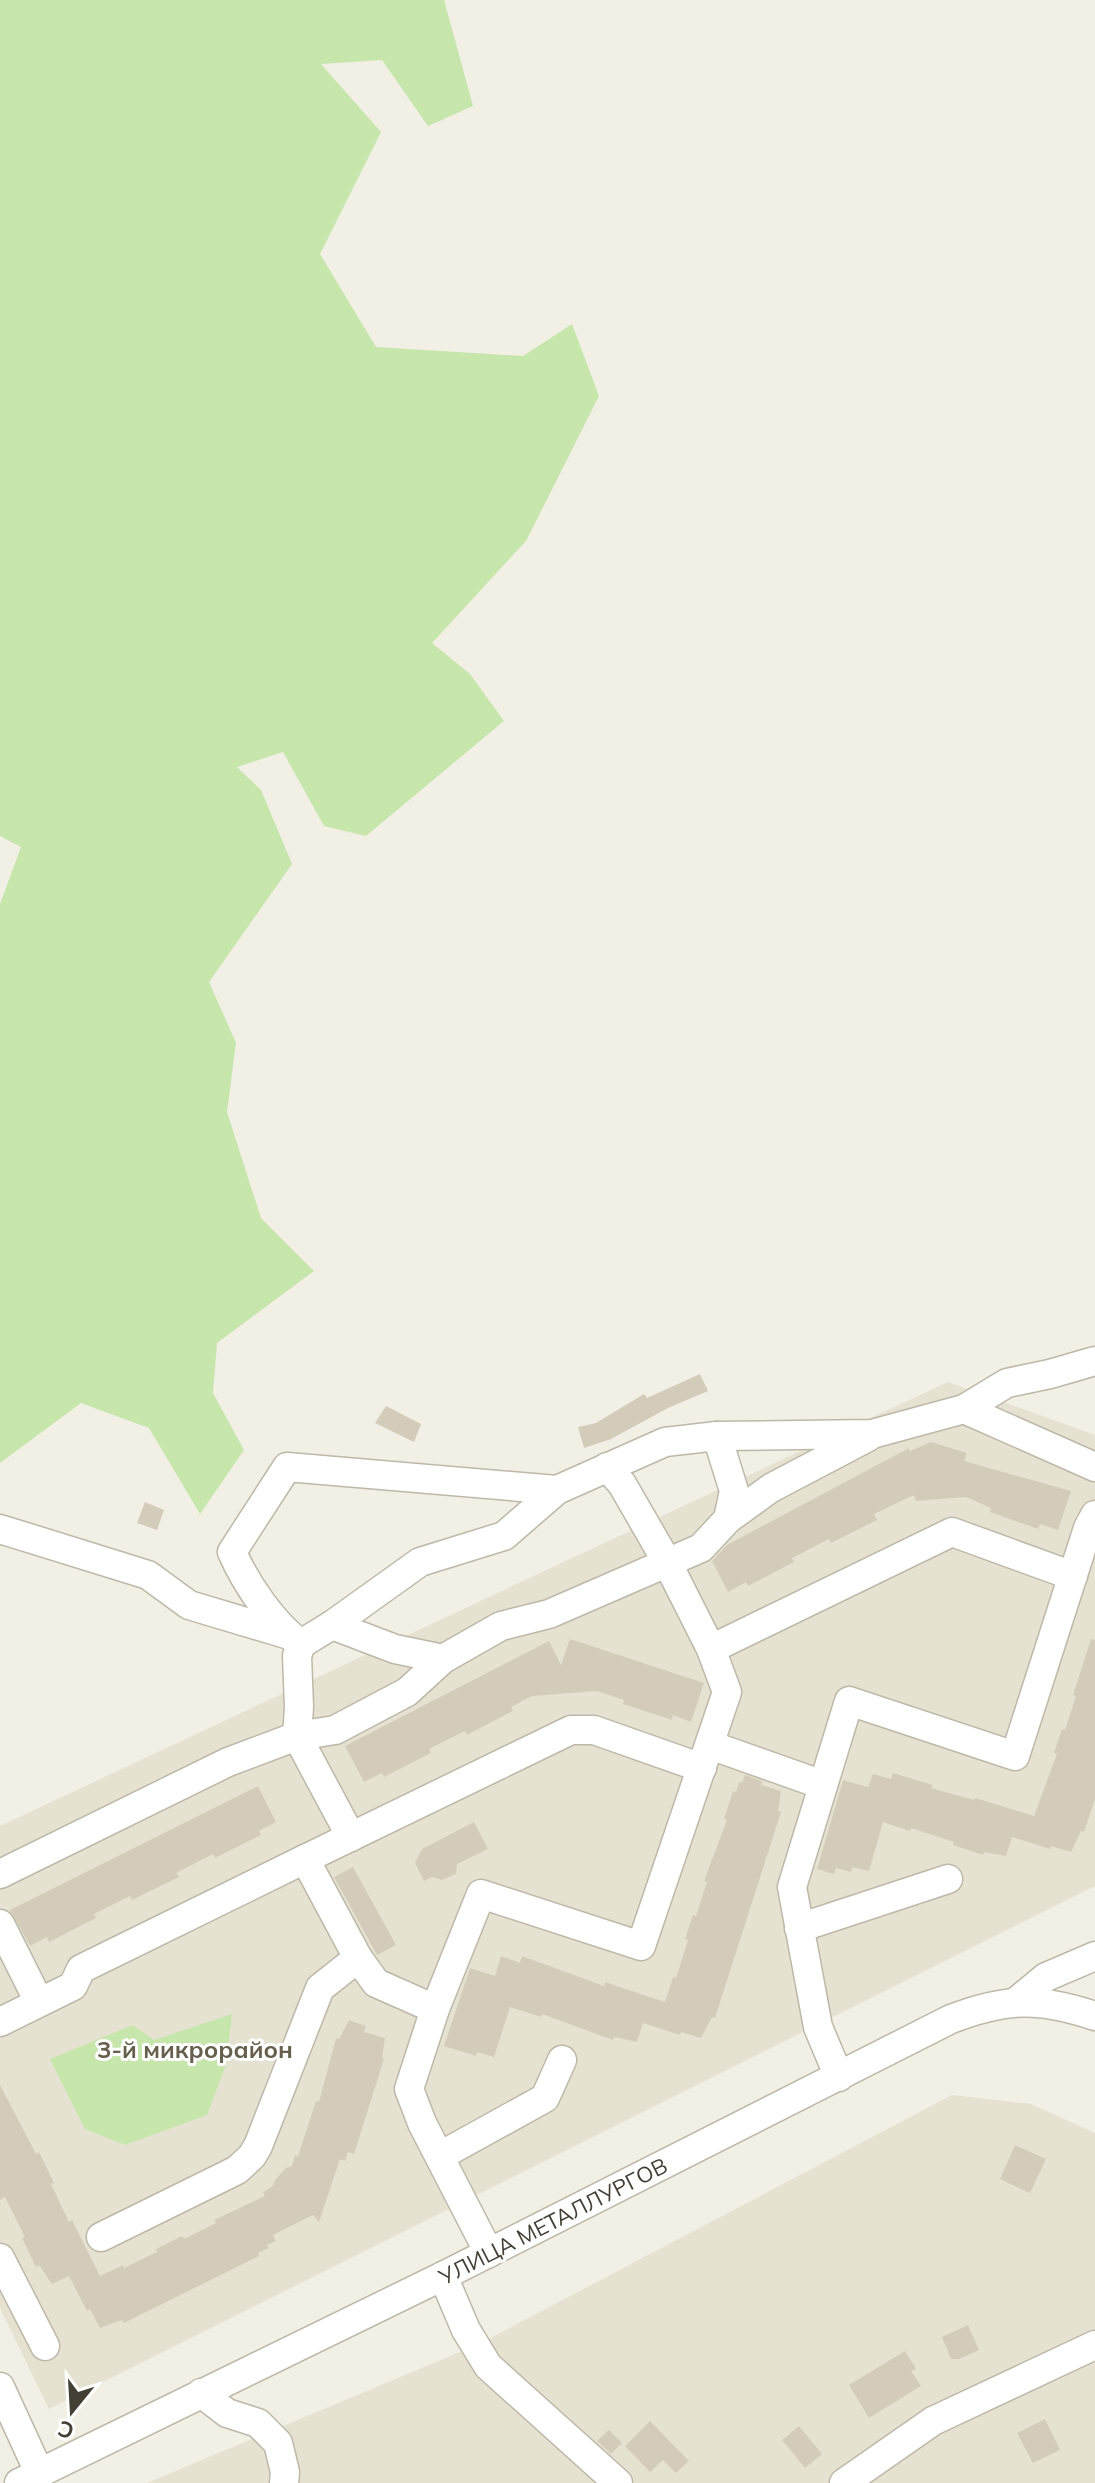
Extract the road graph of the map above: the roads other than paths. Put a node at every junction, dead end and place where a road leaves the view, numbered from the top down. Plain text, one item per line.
1 (1095, 1361) edge
2 (964, 1409) junction
3 (872, 1434) junction
4 (717, 1436) junction
5 (607, 1467) junction
6 (1095, 1467) edge
7 (557, 1490) junction
8 (728, 1519) junction
9 (1093, 1524) edge
10 (0, 1529) edge
11 (667, 1562) junction
12 (1073, 1576) junction
13 (332, 1625) junction
14 (294, 1639) junction
15 (711, 1649) junction
16 (443, 1659) junction
17 (297, 1736) junction
18 (706, 1756) junction
19 (823, 1785) junction
20 (351, 1837) junction
21 (305, 1859) junction
22 (0, 1874) edge
23 (948, 1879) dead end
24 (0, 1924) edge
25 (799, 1928) junction
26 (1095, 1956) edge
27 (358, 1958) junction
28 (1017, 2001) junction
29 (39, 2002) junction
30 (435, 2009) junction
31 (1095, 2016) edge
32 (0, 2022) edge
33 (562, 2060) dead end
34 (839, 2077) junction
35 (440, 2156) junction
36 (101, 2237) dead end
37 (489, 2253) junction
38 (0, 2258) edge
39 (443, 2276) junction
40 (1095, 2345) edge
41 (45, 2346) dead end
42 (0, 2387) edge
43 (201, 2393) junction
44 (29, 2478) edge
45 (284, 2483) edge
46 (618, 2483) edge
47 (844, 2483) edge

1 - 2 street
2 - 3 street
2 - 6 street
3 - 4 street
3 - 8 street
4 - 5 street
4 - 8 street
5 - 7 street
5 - 11 street
7 - 13 street
7 - 14 street
8 - 11 street
9 - 12 street
10 - 14 street
11 - 15 street
11 - 16 street
12 - 15 street
12 - 19 street
13 - 14 street
13 - 16 street
14 - 17 street
15 - 18 street
16 - 17 street
17 - 20 street
17 - 22 street
18 - 19 street
18 - 20 street
18 - 30 street
19 - 25 street
20 - 21 street
21 - 27 street
21 - 29 street
23 - 25 street
24 - 29 street
25 - 34 street
26 - 28 street
27 - 30 street
27 - 36 street
28 - 31 street, УЛИЦА МЕТАЛЛУРГОВ
28 - 34 street, УЛИЦА МЕТАЛЛУРГОВ
29 - 32 street
30 - 35 street
33 - 35 street
34 - 37 street, УЛИЦА МЕТАЛЛУРГОВ
35 - 37 street
37 - 39 street, УЛИЦА МЕТАЛЛУРГОВ
38 - 41 street
39 - 43 street, УЛИЦА МЕТАЛЛУРГОВ
39 - 46 street
40 - 47 street
42 - 44 street
43 - 44 street, УЛИЦА МЕТАЛЛУРГОВ
43 - 45 street

